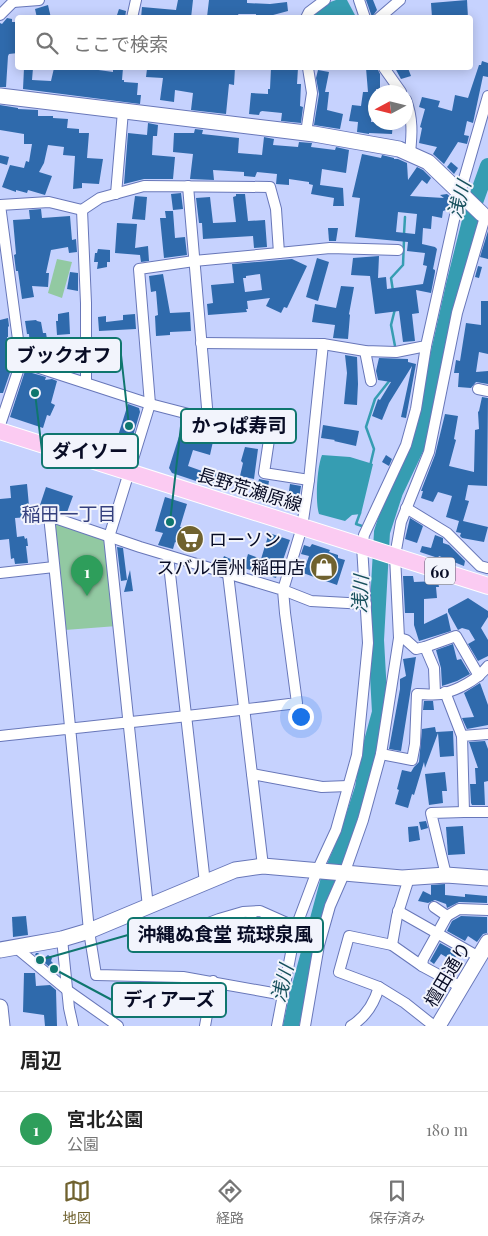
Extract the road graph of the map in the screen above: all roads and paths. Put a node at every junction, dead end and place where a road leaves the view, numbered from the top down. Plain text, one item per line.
1 (39, 0) edge
2 (136, 0) edge
3 (325, 0) edge
4 (358, 0) edge
5 (400, 0) edge
6 (14, 1) edge
7 (0, 15) edge
8 (133, 15) edge
9 (308, 15) edge
10 (364, 15) edge
11 (382, 15) edge
12 (308, 70) edge
13 (385, 70) edge
14 (395, 85) edge
15 (0, 96) edge
16 (488, 96) edge
17 (123, 111) junction
18 (412, 130) edge
19 (306, 133) junction
20 (410, 153) junction
21 (188, 186) junction
22 (116, 194) junction
23 (462, 195) junction
24 (82, 210) junction
25 (485, 216) edge
26 (398, 250) dead end
27 (279, 253) junction
28 (194, 261) junction
29 (201, 343) junction
30 (323, 344) junction
31 (426, 346) junction
32 (365, 351) junction
33 (21, 362) junction
34 (371, 381) dead end
35 (86, 383) junction
36 (150, 404) junction
37 (208, 419) junction
38 (0, 425) edge
39 (0, 431) edge
40 (128, 472) junction
41 (310, 480) junction
42 (406, 508) junction
43 (302, 527) junction
44 (109, 537) junction
45 (365, 547) junction
46 (168, 556) junction
47 (394, 556) junction
48 (54, 566) junction
49 (488, 567) edge
50 (0, 573) edge
51 (228, 574) junction
52 (485, 585) edge
53 (283, 590) junction
54 (366, 604) junction
55 (399, 638) junction
56 (425, 647) junction
57 (488, 666) edge
58 (479, 676) junction
59 (440, 693) junction
60 (244, 710) junction
61 (186, 716) junction
62 (129, 722) junction
63 (70, 728) junction
64 (488, 734) edge
65 (0, 736) edge
66 (462, 736) junction
67 (381, 754) junction
68 (252, 774) junction
69 (348, 786) junction
70 (464, 812) junction
71 (488, 812) edge
72 (263, 866) junction
73 (319, 871) junction
74 (342, 874) junction
75 (446, 875) junction
76 (409, 878) junction
77 (488, 878) edge
78 (204, 883) junction
79 (434, 906) dead end
80 (148, 907) junction
81 (488, 910) edge
82 (398, 911) junction
83 (252, 912) junction
84 (132, 913) junction
85 (447, 916) junction
86 (296, 927) junction
87 (89, 931) junction
88 (438, 933) junction
89 (62, 939) junction
90 (488, 942) edge
91 (248, 943) dead end
92 (392, 945) junction
93 (15, 947) junction
94 (0, 950) edge
95 (479, 957) junction
96 (422, 966) junction
97 (212, 981) junction
98 (462, 987) junction
99 (379, 988) junction
100 (67, 990) junction
101 (284, 995) junction
102 (0, 1007) edge
103 (2, 1026) edge
104 (73, 1026) edge
105 (118, 1026) edge
106 (205, 1026) edge
107 (277, 1026) edge
108 (305, 1026) edge
109 (351, 1026) edge
110 (434, 1026) edge
111 (438, 1026) edge

1 - 6 street
2 - 8 street
3 - 9 street
4 - 10 street
5 - 11 street
6 - 7 street
12 - 19 street
13 - 14 street
15 - 17 street
16 - 23 street
17 - 19 street
17 - 22 street
18 - 20 street
19 - 20 street
20 - 23 street
21 - 22 street
21 - 27 street
21 - 28 street
22 - 24 street
23 - 25 street
23 - 31 street
24 - 33 street
24 - 35 street
25 - 42 street
26 - 27 street
27 - 28 street
28 - 29 street
28 - 36 street
29 - 30 street
29 - 37 street
30 - 32 street
30 - 41 street
31 - 32 street
31 - 45 street
32 - 34 street
33 - 35 street
33 - 38 street
35 - 36 street
36 - 37 street
36 - 40 street
37 - 41 street
39 - 40 main road, 長野荒瀬原線 / 60
40 - 43 main road, 長野荒瀬原線 / 60
40 - 44 street
41 - 43 street
42 - 47 street
42 - 49 street
43 - 45 main road, 長野荒瀬原線 / 60
43 - 53 street
44 - 46 street
44 - 48 street
44 - 62 street
45 - 47 main road, 長野荒瀬原線 / 60
45 - 54 street
46 - 51 street
46 - 61 street
47 - 52 main road, 長野荒瀬原線 / 60
47 - 55 street
48 - 50 street
48 - 63 street
49 - 52 street
51 - 53 street
51 - 60 street
53 - 54 street
53 - 60 street
54 - 69 street
55 - 56 street
55 - 67 street
56 - 58 street
56 - 59 street
57 - 58 street
58 - 59 street
59 - 66 street
59 - 67 street
60 - 61 street
60 - 68 street
61 - 62 street
61 - 78 street
62 - 63 street
62 - 80 street
63 - 65 street
63 - 87 street
64 - 66 street
66 - 70 street
67 - 74 street
68 - 69 street
68 - 72 street
69 - 73 street
70 - 71 street
70 - 75 street
72 - 73 street
72 - 78 street
73 - 74 street
73 - 86 street
74 - 76 street
74 - 108 street
75 - 76 street
75 - 77 street
76 - 82 street
78 - 80 street
79 - 85 street
80 - 84 street
81 - 85 street
82 - 88 street
82 - 92 street
83 - 84 street
83 - 86 street
83 - 91 street
84 - 87 street
85 - 88 street
86 - 101 street
87 - 89 street
87 - 97 street
88 - 95 street
88 - 96 street
89 - 93 street
89 - 100 street
90 - 95 street, 檀田通り
92 - 96 street
92 - 99 street
93 - 94 street
93 - 100 street
95 - 98 street, 檀田通り
96 - 98 street
97 - 101 street
97 - 106 street
98 - 111 street, 檀田通り
99 - 109 street
99 - 110 street
100 - 104 street
100 - 105 street
101 - 107 street
102 - 103 street

